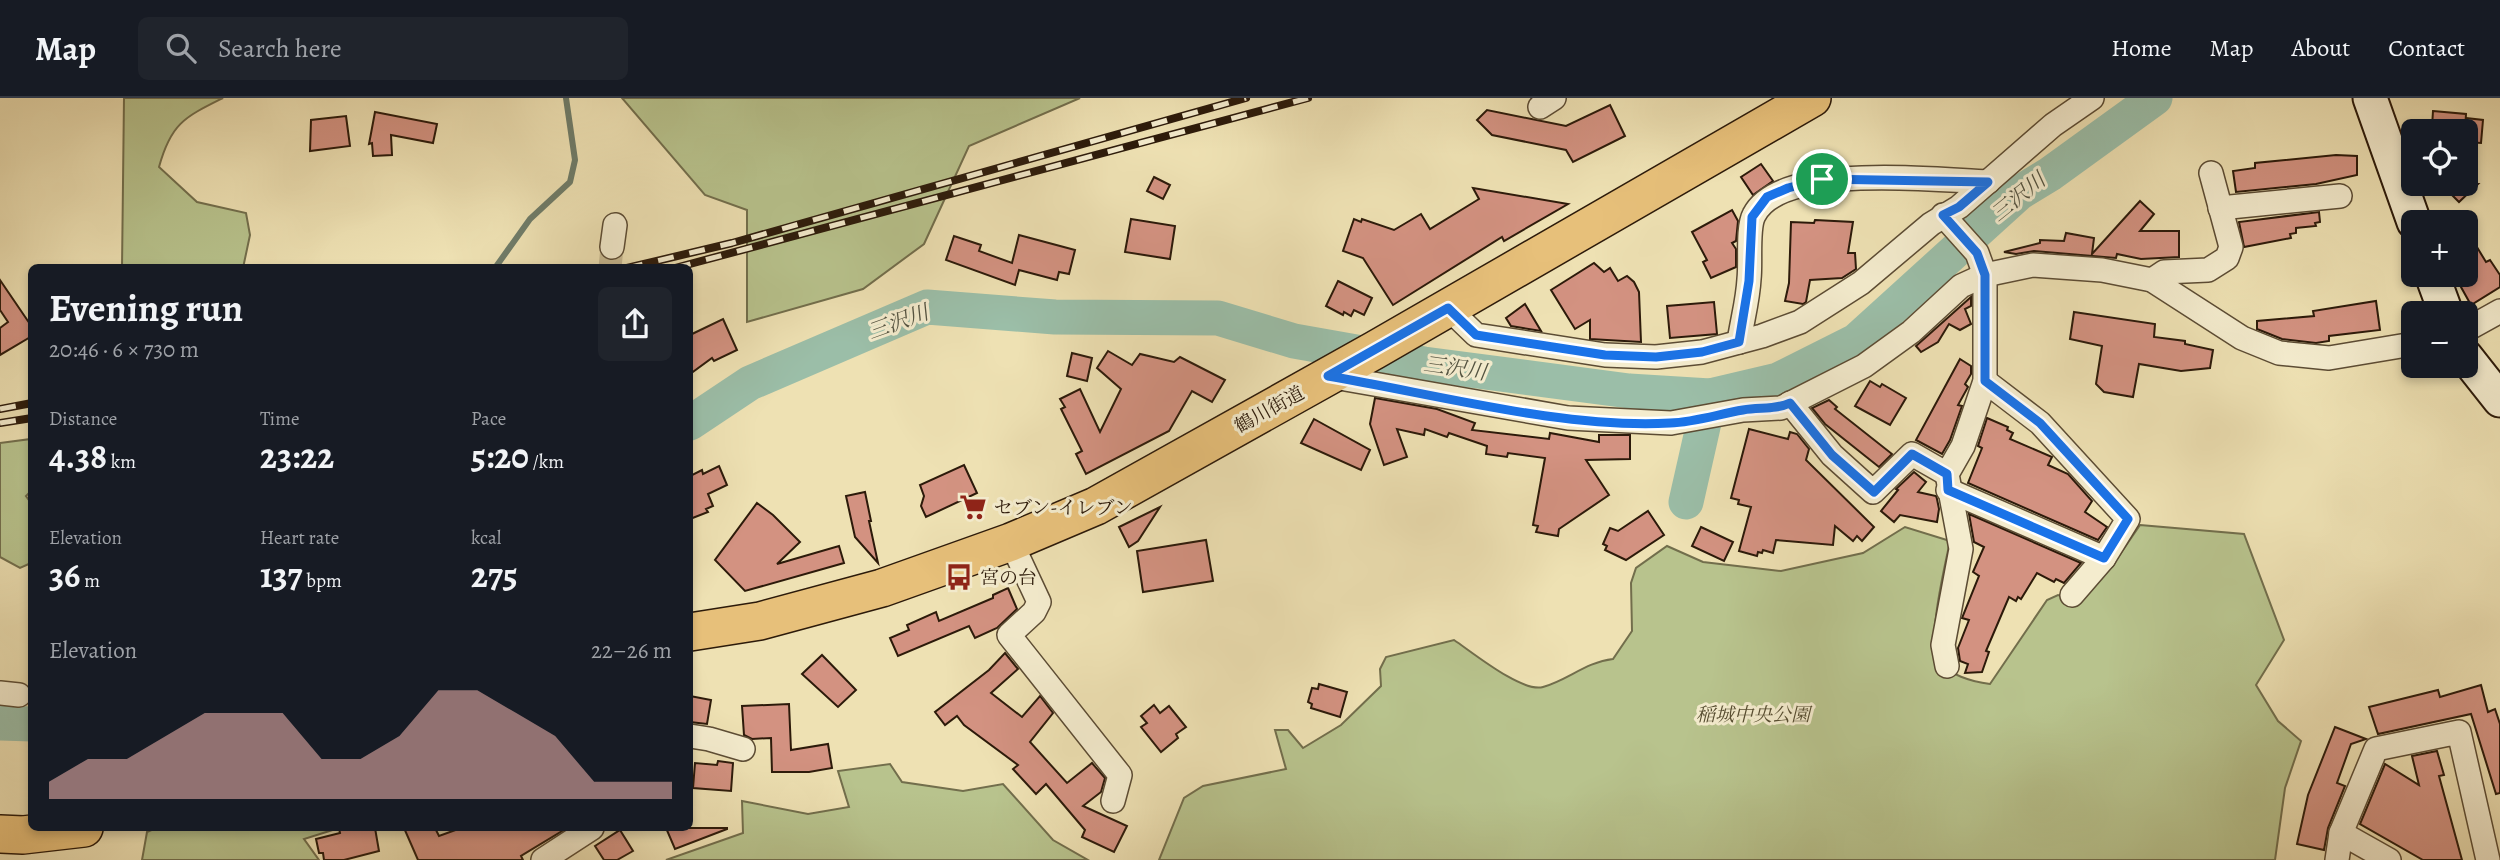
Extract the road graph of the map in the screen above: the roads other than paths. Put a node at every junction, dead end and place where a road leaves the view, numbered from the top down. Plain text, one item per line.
1 (1812, 98) edge
2 (2092, 98) edge
3 (2370, 98) edge
4 (2211, 173) dead end
5 (1988, 182) junction
6 (2340, 196) dead end
7 (2220, 208) junction
8 (2410, 210) edge
9 (1948, 221) junction
10 (1985, 275) junction
11 (2152, 280) junction
12 (1448, 308) junction
13 (2500, 311) edge
14 (2478, 323) edge
15 (1739, 342) junction
16 (2401, 346) edge
17 (2478, 372) edge
18 (1328, 376) junction
19 (1985, 381) junction
20 (2500, 400) edge
21 (1790, 403) junction
22 (1948, 482) junction
23 (1010, 542) junction
24 (2104, 558) junction
25 (2072, 595) dead end
26 (693, 632) edge
27 (1947, 666) dead end
28 (693, 736) edge
29 (743, 749) dead end
30 (1113, 802) dead end
31 (58, 831) edge
32 (588, 831) edge
33 (2341, 833) junction
34 (0, 834) edge
35 (543, 860) edge
36 (2337, 860) edge
37 (2389, 860) edge
38 (2488, 860) edge

1 - 12 main road, 鶴川街道
2 - 5 street
3 - 8 street
4 - 7 street
5 - 9 street
5 - 15 street
6 - 7 street
7 - 11 street
9 - 10 street
9 - 15 street
10 - 11 street
10 - 19 street
10 - 21 street
11 - 16 street
12 - 15 street
12 - 18 main road, 鶴川街道
13 - 14 street
17 - 20 street
18 - 21 street
18 - 23 main road, 鶴川街道
19 - 22 street
19 - 24 street
21 - 22 street
22 - 24 street
22 - 27 street
23 - 26 main road, 鶴川街道
23 - 30 street
24 - 25 street
28 - 29 street
31 - 34 main road
32 - 35 street
33 - 36 street
33 - 37 street
33 - 38 street

